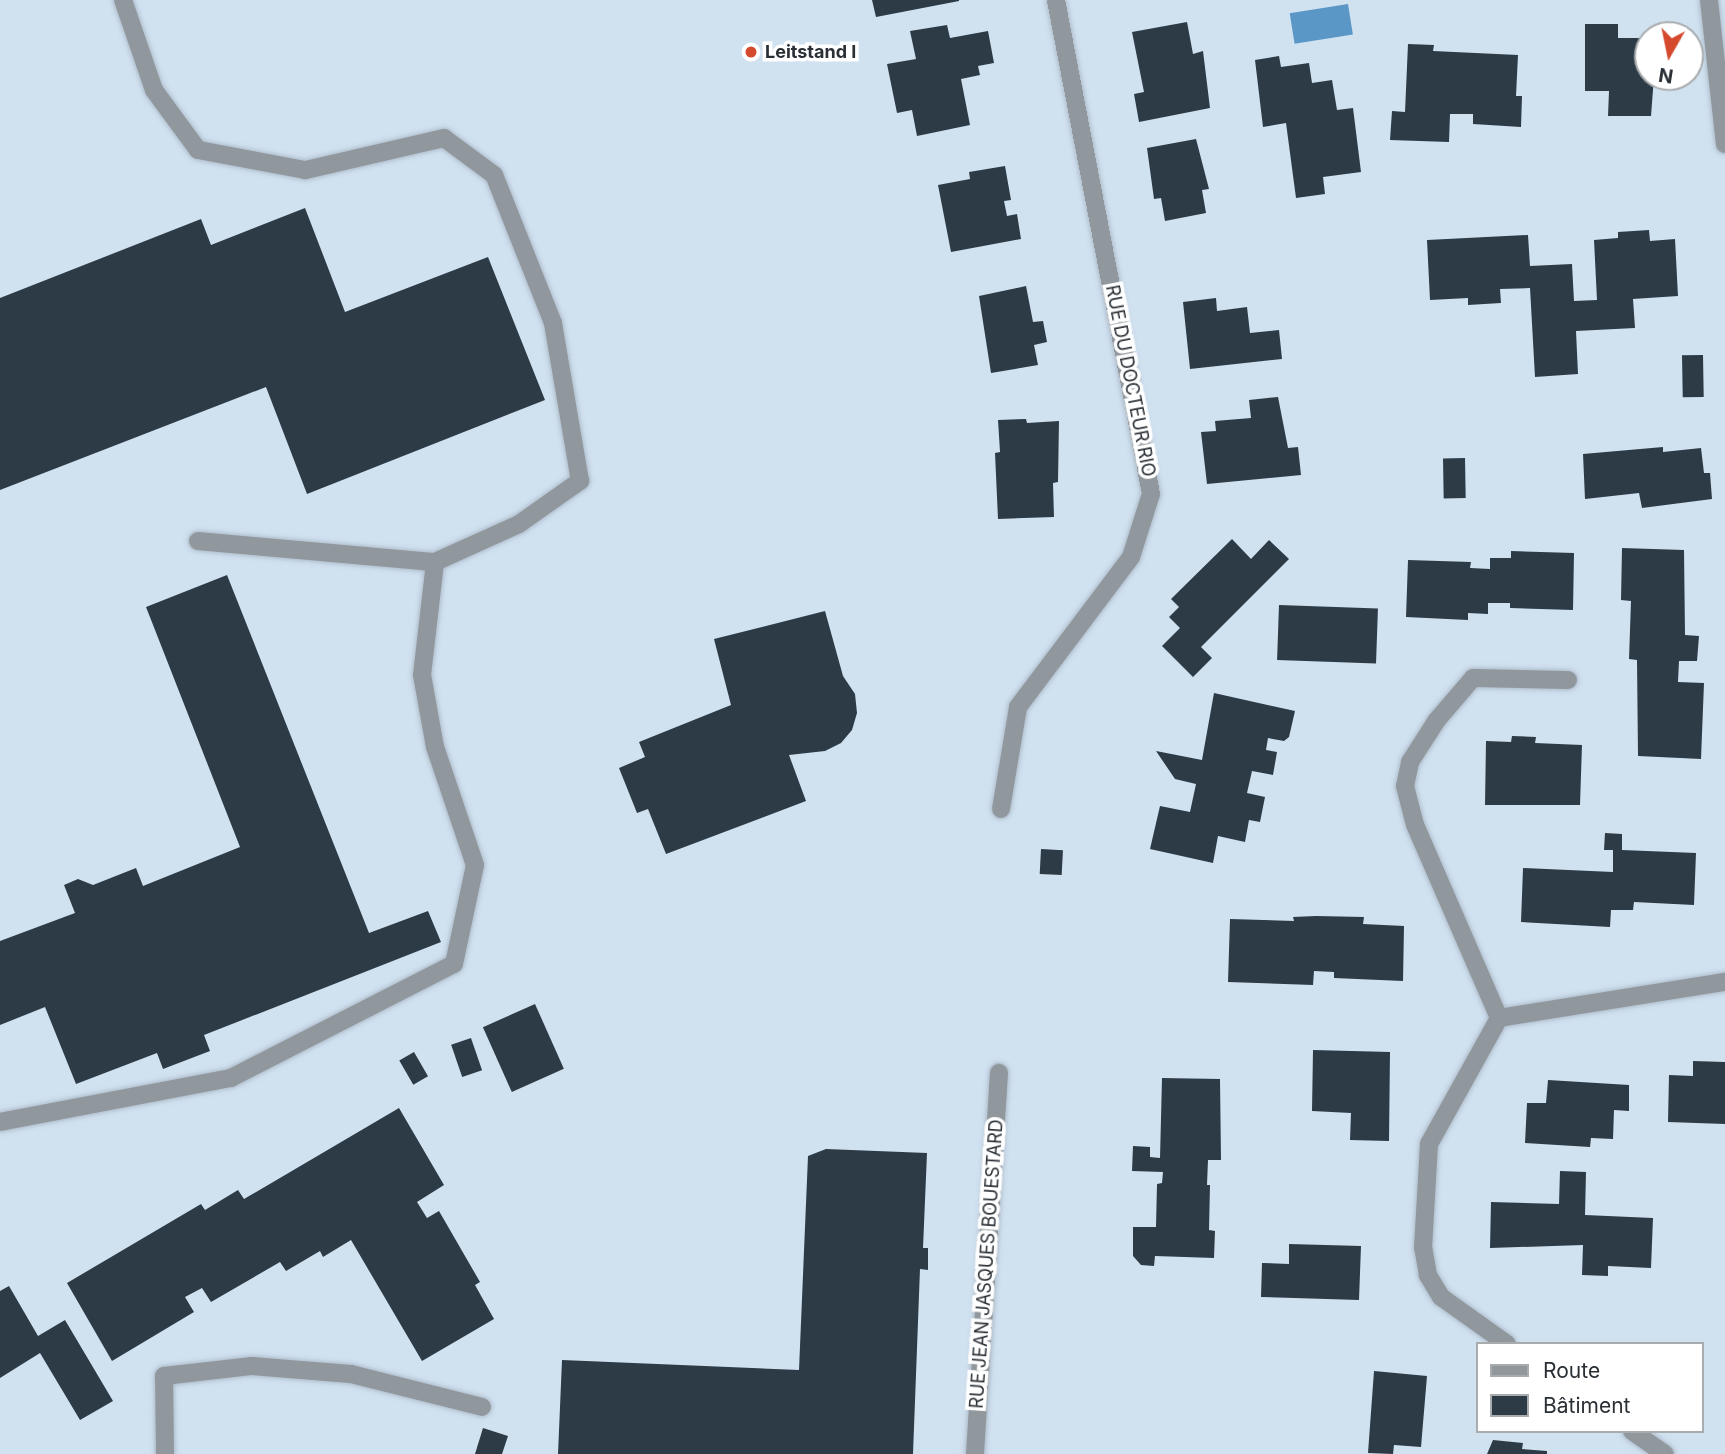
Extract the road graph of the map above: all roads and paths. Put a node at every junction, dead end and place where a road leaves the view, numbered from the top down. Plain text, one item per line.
1 (123, 0) edge
2 (1056, 0) edge
3 (1709, 0) edge
4 (1725, 144) edge
5 (198, 541) dead end
6 (435, 562) junction
7 (1568, 680) dead end
8 (1000, 809) dead end
9 (1725, 982) edge
10 (1499, 1018) junction
11 (999, 1073) dead end
12 (0, 1122) edge
13 (1504, 1342) edge
14 (482, 1407) dead end
15 (1635, 1433) edge
16 (165, 1454) edge
17 (975, 1454) edge
18 (1665, 1454) edge

1 - 6 street
2 - 8 street, RUE DU DOCTEUR RIO
3 - 4 street
5 - 6 street
6 - 12 street
7 - 10 street
9 - 10 street
10 - 13 street
11 - 17 street, RUE JEAN JASQUES BOUESTARD
14 - 16 street
15 - 18 street

